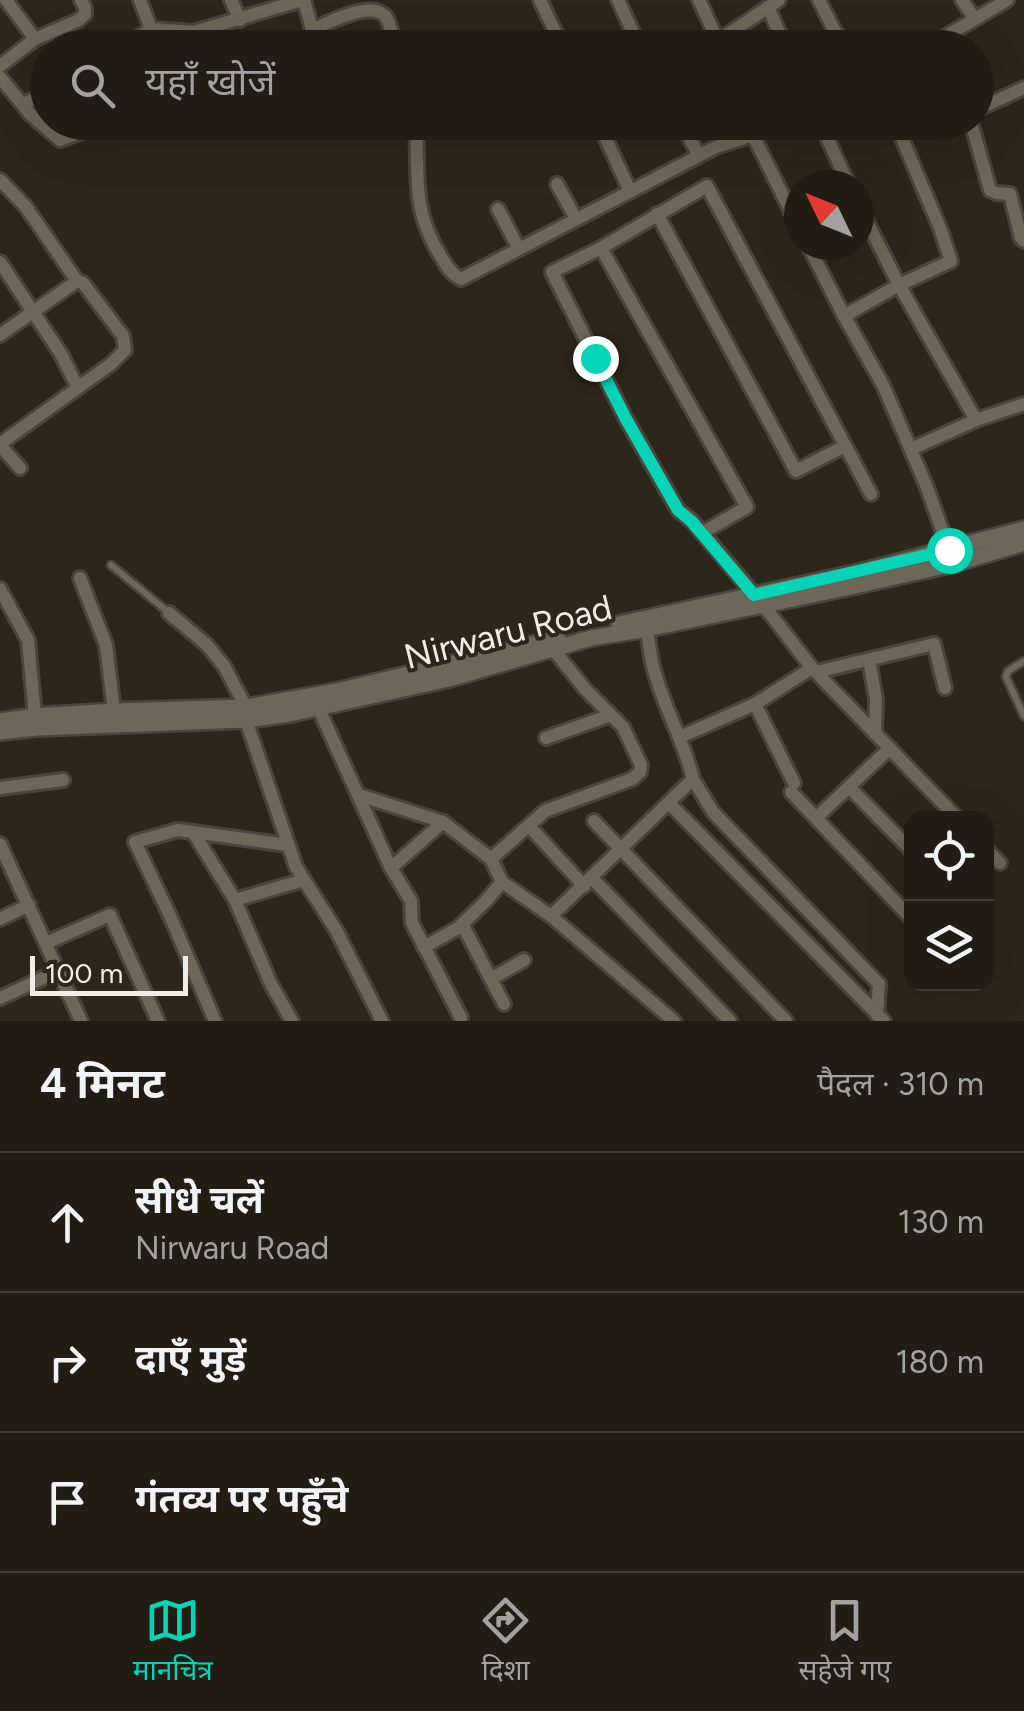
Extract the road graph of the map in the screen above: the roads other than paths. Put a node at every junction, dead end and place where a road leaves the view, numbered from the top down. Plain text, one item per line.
1 (6, 0) edge
2 (81, 0) edge
3 (140, 0) edge
4 (230, 0) edge
5 (303, 0) edge
6 (540, 0) edge
7 (618, 0) edge
8 (699, 0) edge
9 (819, 0) edge
10 (962, 0) edge
11 (1006, 0) edge
12 (773, 4) edge
13 (974, 18) junction
14 (240, 20) junction
15 (151, 29) joint
16 (314, 29) joint
17 (56, 30) edge
18 (181, 30) edge
19 (202, 30) edge
20 (390, 30) edge
21 (554, 30) edge
22 (632, 30) edge
23 (713, 30) edge
24 (739, 30) edge
25 (781, 30) edge
26 (834, 30) edge
27 (956, 30) edge
28 (30, 31) edge
29 (30, 44) edge
30 (0, 66) edge
31 (0, 76) edge
32 (1024, 88) edge
33 (30, 101) edge
34 (994, 102) edge
35 (22, 104) junction
36 (30, 114) edge
37 (417, 140) edge
38 (606, 140) edge
39 (690, 140) edge
40 (733, 140) edge
41 (762, 140) edge
42 (828, 140) edge
43 (904, 140) edge
44 (976, 140) edge
45 (698, 156) junction
46 (842, 170) edge
47 (0, 180) edge
48 (557, 184) dead end
49 (630, 191) junction
50 (784, 192) edge
51 (498, 209) dead end
52 (658, 214) junction
53 (576, 219) junction
54 (874, 236) edge
55 (1024, 241) edge
56 (601, 248) junction
57 (519, 249) junction
58 (816, 260) edge
59 (0, 262) edge
60 (77, 281) junction
61 (899, 286) junction
62 (34, 312) junction
63 (844, 316) junction
64 (0, 335) edge
65 (78, 386) junction
66 (1024, 404) edge
67 (976, 420) junction
68 (0, 444) edge
69 (845, 446) junction
70 (911, 449) junction
71 (20, 468) dead end
72 (871, 494) dead end
73 (1024, 529) edge
74 (702, 533) junction
75 (1024, 543) edge
76 (952, 557) junction
77 (111, 565) dead end
78 (80, 578) dead end
79 (0, 588) edge
80 (759, 601) junction
81 (4, 604) edge
82 (169, 614) joint
83 (647, 629) junction
84 (552, 650) junction
85 (869, 660) junction
86 (1024, 661) edge
87 (814, 670) junction
88 (945, 688) dead end
89 (755, 704) junction
90 (318, 707) junction
91 (114, 711) junction
92 (246, 714) junction
93 (611, 715) junction
94 (35, 716) junction
95 (1024, 716) edge
96 (0, 721) edge
97 (0, 732) edge
98 (875, 732) junction
99 (680, 737) junction
100 (546, 738) dead end
101 (890, 748) junction
102 (693, 779) junction
103 (63, 780) dead end
104 (849, 787) junction
105 (0, 788) edge
106 (359, 794) junction
107 (669, 803) junction
108 (950, 811) edge
109 (816, 818) junction
110 (443, 822) junction
111 (594, 822) dead end
112 (529, 826) junction
113 (194, 832) junction
114 (904, 842) edge
115 (0, 844) edge
116 (288, 845) junction
117 (622, 849) junction
118 (994, 857) edge
119 (491, 859) junction
120 (1000, 863) dead end
121 (391, 868) junction
122 (304, 880) junction
123 (502, 882) junction
124 (588, 882) junction
125 (236, 900) junction
126 (28, 905) junction
127 (904, 911) edge
128 (551, 916) junction
129 (0, 919) edge
130 (462, 924) junction
131 (830, 932) junction
132 (806, 942) junction
133 (46, 943) junction
134 (424, 947) junction
135 (524, 960) dead end
136 (58, 970) junction
137 (491, 979) junction
138 (0, 998) edge
139 (504, 1004) dead end
140 (461, 1018) dead end
141 (880, 1018) edge
142 (81, 1021) edge
143 (158, 1021) edge
144 (215, 1021) edge
145 (292, 1021) edge
146 (382, 1021) edge
147 (674, 1021) edge
148 (730, 1021) edge
149 (786, 1021) edge

1 - 28 street
2 - 17 street
3 - 15 street
4 - 14 street
5 - 14 street
5 - 16 street
6 - 21 street
7 - 22 street
8 - 23 street
9 - 26 street
10 - 13 street
11 - 13 street
12 - 24 street
12 - 25 street
13 - 27 street
14 - 19 street
15 - 18 street
16 - 20 street
29 - 30 street
31 - 35 street
32 - 34 street
33 - 35 street
35 - 36 street
37 - 57 street
38 - 49 street
39 - 45 street
40 - 45 street
41 - 50 street
42 - 46 street
43 - 61 street
44 - 55 street
45 - 49 street
47 - 60 street
48 - 53 street
49 - 53 street
51 - 57 street
52 - 56 street
52 - 69 street
52 - 69 street
53 - 57 street
54 - 61 street
56 - 74 street
56 - 74 street
58 - 63 street
59 - 62 street
60 - 62 street
60 - 65 street
61 - 63 street
61 - 67 street
62 - 64 street
62 - 65 street
63 - 70 street
65 - 68 street
66 - 67 street
67 - 70 street
68 - 71 street
69 - 72 street
70 - 76 street
73 - 76 street, Nirwaru Road
74 - 80 street
75 - 76 street, Nirwaru Road
76 - 80 street, Nirwaru Road
77 - 82 lane
78 - 91 street
79 - 81 street
80 - 83 street, Nirwaru Road
80 - 87 street
80 - 92 street, Nirwaru Road
81 - 94 street
82 - 92 street
83 - 84 street, Nirwaru Road
83 - 99 street
84 - 90 street, Nirwaru Road
84 - 93 street
85 - 87 street
85 - 88 street
85 - 98 street
86 - 95 lane
87 - 89 street
87 - 98 street
89 - 99 street
89 - 109 street
90 - 92 street, Nirwaru Road
90 - 106 street
91 - 92 street, Nirwaru Road
91 - 94 street, Nirwaru Road
92 - 97 street, Nirwaru Road
92 - 116 street
93 - 100 street
93 - 112 street
94 - 96 street, Nirwaru Road
98 - 101 street
99 - 102 street
101 - 104 street
101 - 108 street
102 - 107 street
102 - 131 street
103 - 105 street
104 - 109 street
104 - 114 street
106 - 110 street
106 - 121 street
107 - 117 street
107 - 132 street
109 - 127 street
110 - 119 street
110 - 121 street
111 - 117 street
112 - 119 street
112 - 124 street
113 - 116 street
113 - 125 street
113 - 144 street
115 - 126 street
116 - 122 street
117 - 124 street
117 - 149 street
118 - 120 street
119 - 123 street
121 - 134 street
122 - 125 street
122 - 146 street
123 - 128 street
123 - 130 street
124 - 128 street
124 - 148 street
125 - 145 street
126 - 129 street
126 - 133 street
128 - 147 street
130 - 134 street
130 - 137 street
131 - 132 street
131 - 141 street
132 - 141 street
133 - 136 street
133 - 143 street
134 - 140 street
135 - 137 street
136 - 138 street
136 - 142 street
137 - 139 street

